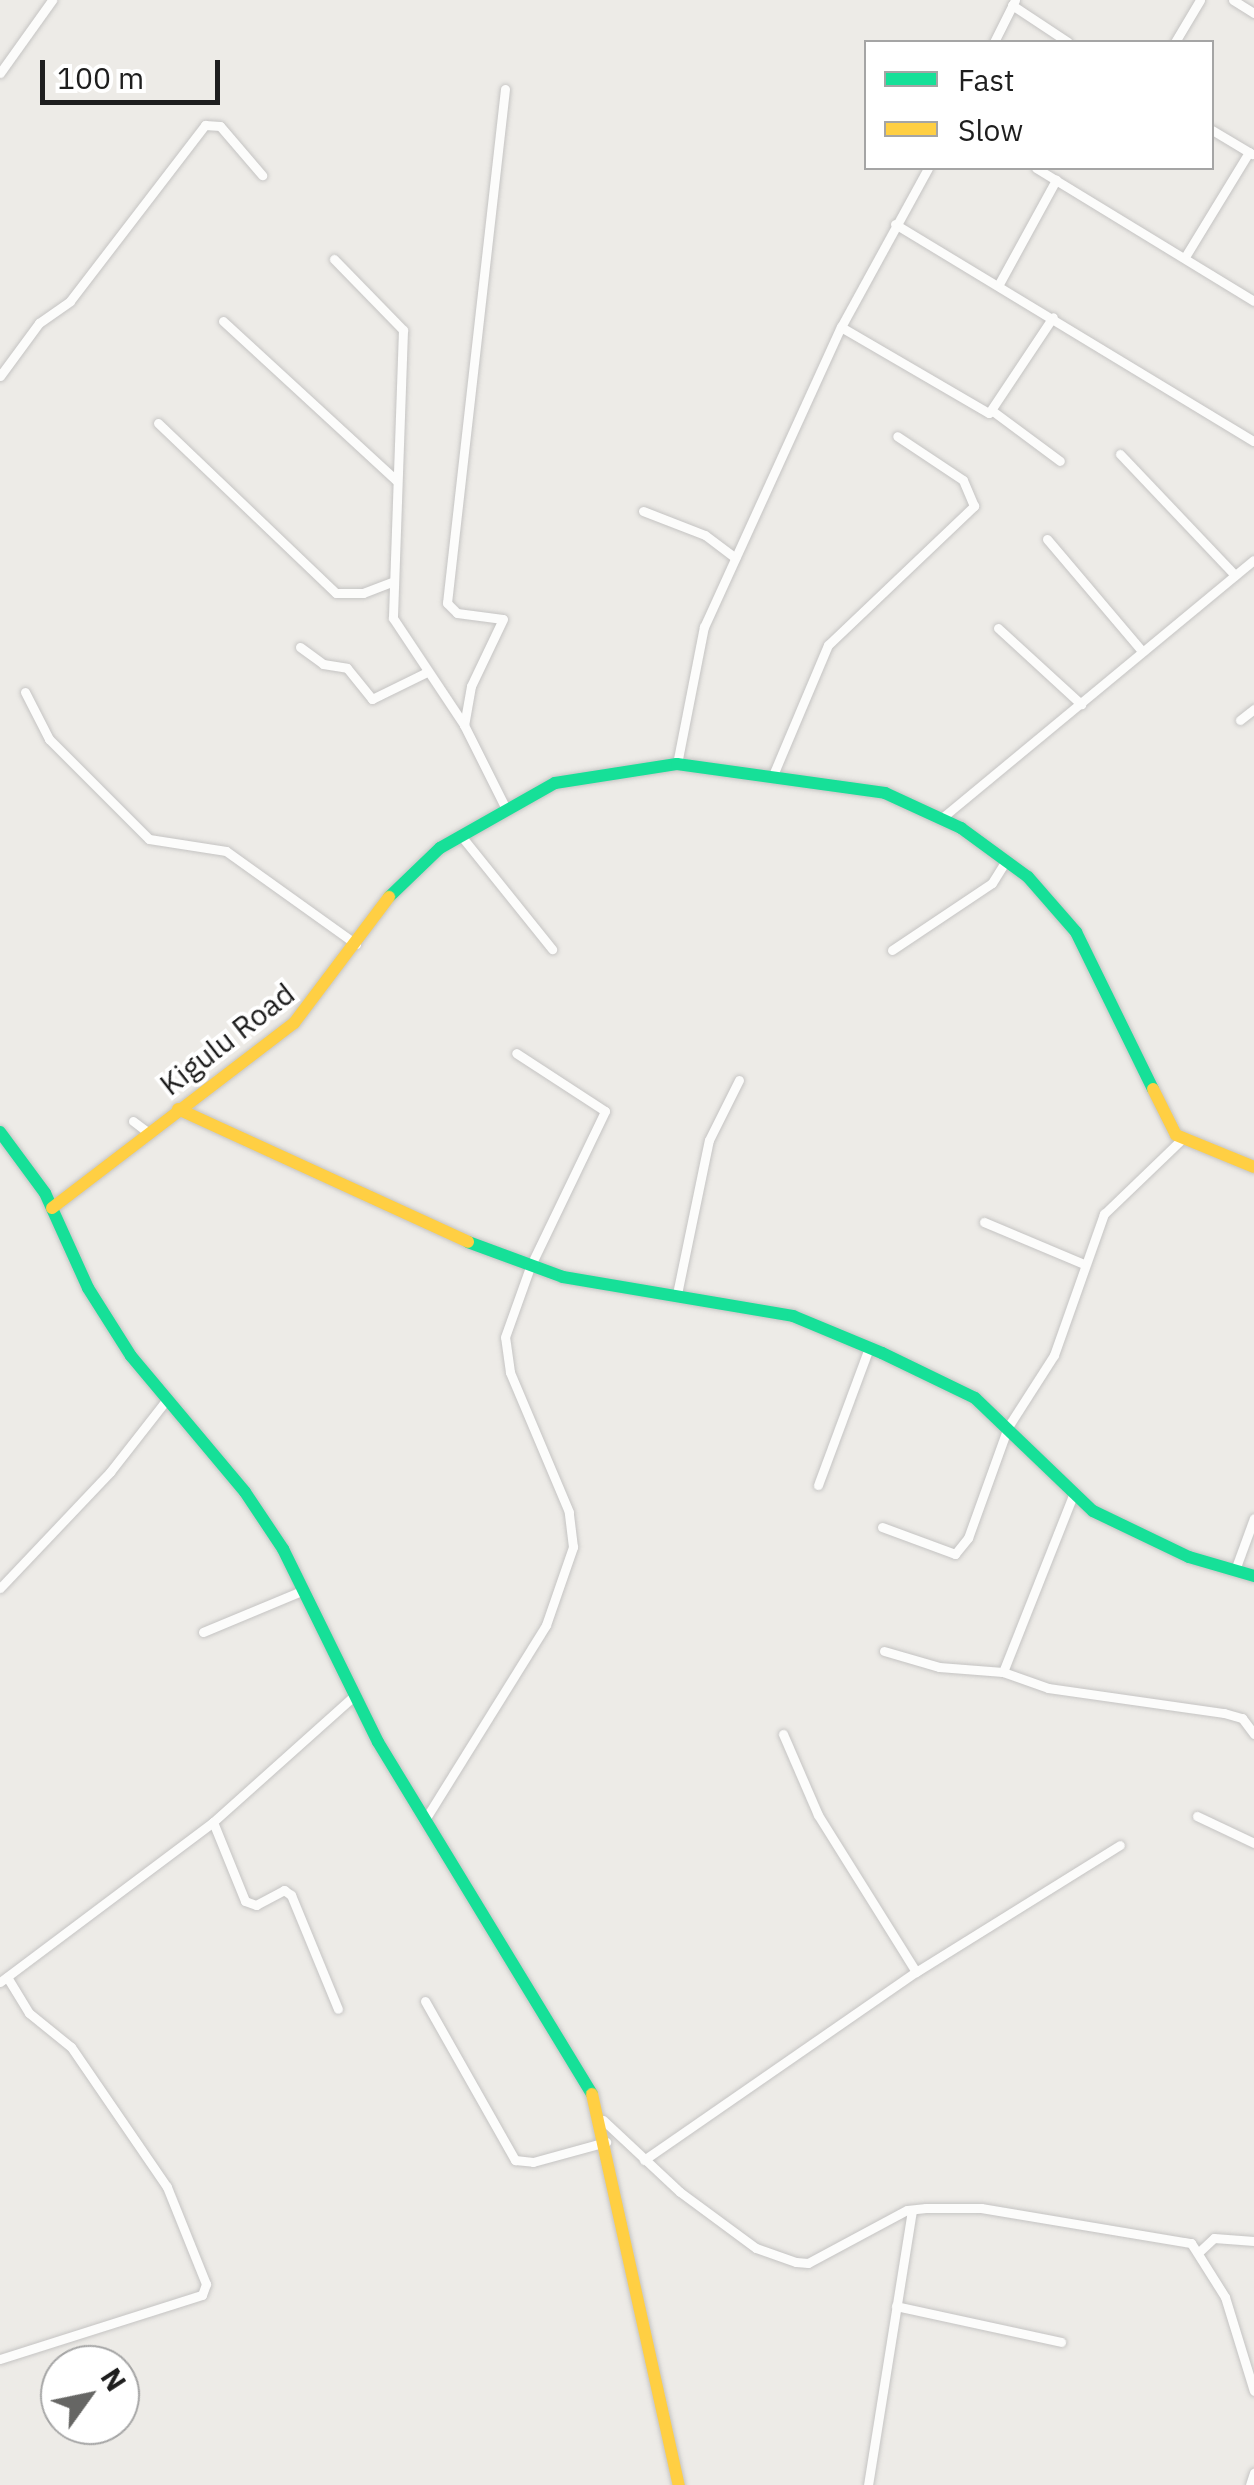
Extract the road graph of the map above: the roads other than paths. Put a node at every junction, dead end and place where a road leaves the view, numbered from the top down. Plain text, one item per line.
1 (52, 0) edge
2 (1200, 0) edge
3 (1233, 0) edge
4 (1014, 2) edge
5 (1254, 13) edge
6 (995, 40) edge
7 (1065, 40) edge
8 (1175, 40) edge
9 (0, 73) edge
10 (505, 89) dead end
11 (1214, 131) edge
12 (1252, 153) edge
13 (927, 170) edge
14 (1039, 170) edge
15 (262, 175) dead end
16 (1056, 180) junction
17 (896, 224) junction
18 (1185, 257) junction
19 (334, 259) dead end
20 (998, 284) junction
21 (1254, 301) edge
22 (1053, 317) junction
23 (222, 321) dead end
24 (841, 327) junction
25 (0, 376) edge
26 (994, 412) junction
27 (158, 423) dead end
28 (897, 436) dead end
29 (1254, 441) edge
30 (1120, 454) dead end
31 (1060, 461) dead end
32 (396, 480) junction
33 (642, 511) dead end
34 (1047, 539) dead end
35 (734, 558) junction
36 (1254, 560) edge
37 (1235, 576) junction
38 (392, 582) junction
39 (998, 628) dead end
40 (300, 647) dead end
41 (1142, 651) junction
42 (425, 673) junction
43 (25, 692) dead end
44 (1082, 704) junction
45 (1254, 709) edge
46 (1240, 720) dead end
47 (464, 725) junction
48 (677, 764) junction
49 (773, 775) junction
50 (505, 807) junction
51 (942, 817) junction
52 (462, 837) junction
53 (1006, 861) junction
54 (356, 944) junction
55 (552, 950) dead end
56 (892, 950) dead end
57 (516, 1053) dead end
58 (739, 1080) dead end
59 (178, 1109) junction
60 (133, 1122) dead end
61 (0, 1132) edge
62 (149, 1132) junction
63 (1182, 1140) junction
64 (1254, 1167) edge
65 (52, 1208) junction
66 (984, 1222) dead end
67 (1084, 1264) junction
68 (530, 1267) junction
69 (677, 1294) junction
70 (868, 1348) junction
71 (164, 1403) junction
72 (1008, 1427) junction
73 (818, 1485) dead end
74 (1073, 1495) junction
75 (1254, 1518) edge
76 (882, 1527) dead end
77 (1235, 1570) junction
78 (1254, 1576) edge
79 (0, 1588) edge
80 (304, 1590) junction
81 (203, 1632) dead end
82 (884, 1651) dead end
83 (1004, 1672) junction
84 (353, 1697) junction
85 (783, 1734) dead end
86 (1254, 1734) edge
87 (1197, 1816) dead end
88 (426, 1818) junction
89 (213, 1822) junction
90 (1254, 1844) edge
91 (1120, 1845) dead end
92 (916, 1972) junction
93 (4, 1979) edge
94 (425, 2000) dead end
95 (338, 2010) dead end
96 (602, 2118) junction
97 (606, 2142) junction
98 (644, 2160) junction
99 (912, 2210) junction
100 (1254, 2242) edge
101 (1200, 2251) junction
102 (896, 2306) junction
103 (1061, 2342) dead end
104 (0, 2359) edge
105 (1254, 2391) edge
106 (1254, 2473) edge
107 (678, 2485) edge
108 (868, 2485) edge
109 (1250, 2485) edge

1 - 9 street
2 - 8 street
3 - 5 street
4 - 6 street
4 - 7 street
10 - 47 street
11 - 12 street
12 - 18 street
13 - 17 street
14 - 16 street
15 - 25 street
16 - 18 street
16 - 20 street
17 - 20 street
17 - 24 street
18 - 21 street
19 - 32 street
20 - 22 street
22 - 26 street
22 - 29 street
23 - 32 street
24 - 26 street
24 - 35 street
26 - 31 street
27 - 38 street
28 - 49 street
30 - 37 street
32 - 38 street
33 - 35 street
34 - 41 street
35 - 48 street
36 - 37 street
37 - 41 street
38 - 42 street
39 - 44 street
40 - 42 street
41 - 44 street
42 - 47 street
43 - 54 street
44 - 51 street
45 - 46 street
47 - 50 street
48 - 49 street, Kigulu Road
48 - 50 street, Kigulu Road
49 - 51 street, Kigulu Road
50 - 52 street, Kigulu Road
51 - 53 street, Kigulu Road
52 - 54 street, Kigulu Road
52 - 55 street
53 - 56 street
53 - 63 street, Kigulu Road
54 - 59 street, Kigulu Road
57 - 68 street
58 - 69 street
59 - 62 street, Kigulu Road
59 - 68 street
60 - 62 street
61 - 65 street
62 - 65 street, Kigulu Road
63 - 64 street
63 - 67 street
65 - 71 street
66 - 67 street
67 - 72 street
68 - 69 street
68 - 88 street
69 - 70 street
70 - 72 street
70 - 73 street
71 - 79 street
71 - 80 street
72 - 74 street
72 - 76 street
74 - 77 street
74 - 83 street
75 - 77 street
77 - 78 street
80 - 81 street
80 - 84 street
82 - 83 street
83 - 86 street
84 - 88 street
84 - 89 street
85 - 92 street
87 - 90 street
88 - 96 street
89 - 93 street
89 - 95 street
91 - 92 street
92 - 98 street
93 - 104 street
94 - 97 street
96 - 97 street
96 - 98 street
97 - 107 street
98 - 99 street
99 - 101 street
99 - 102 street
100 - 101 street
101 - 105 street
102 - 103 street
102 - 108 street
106 - 109 street

